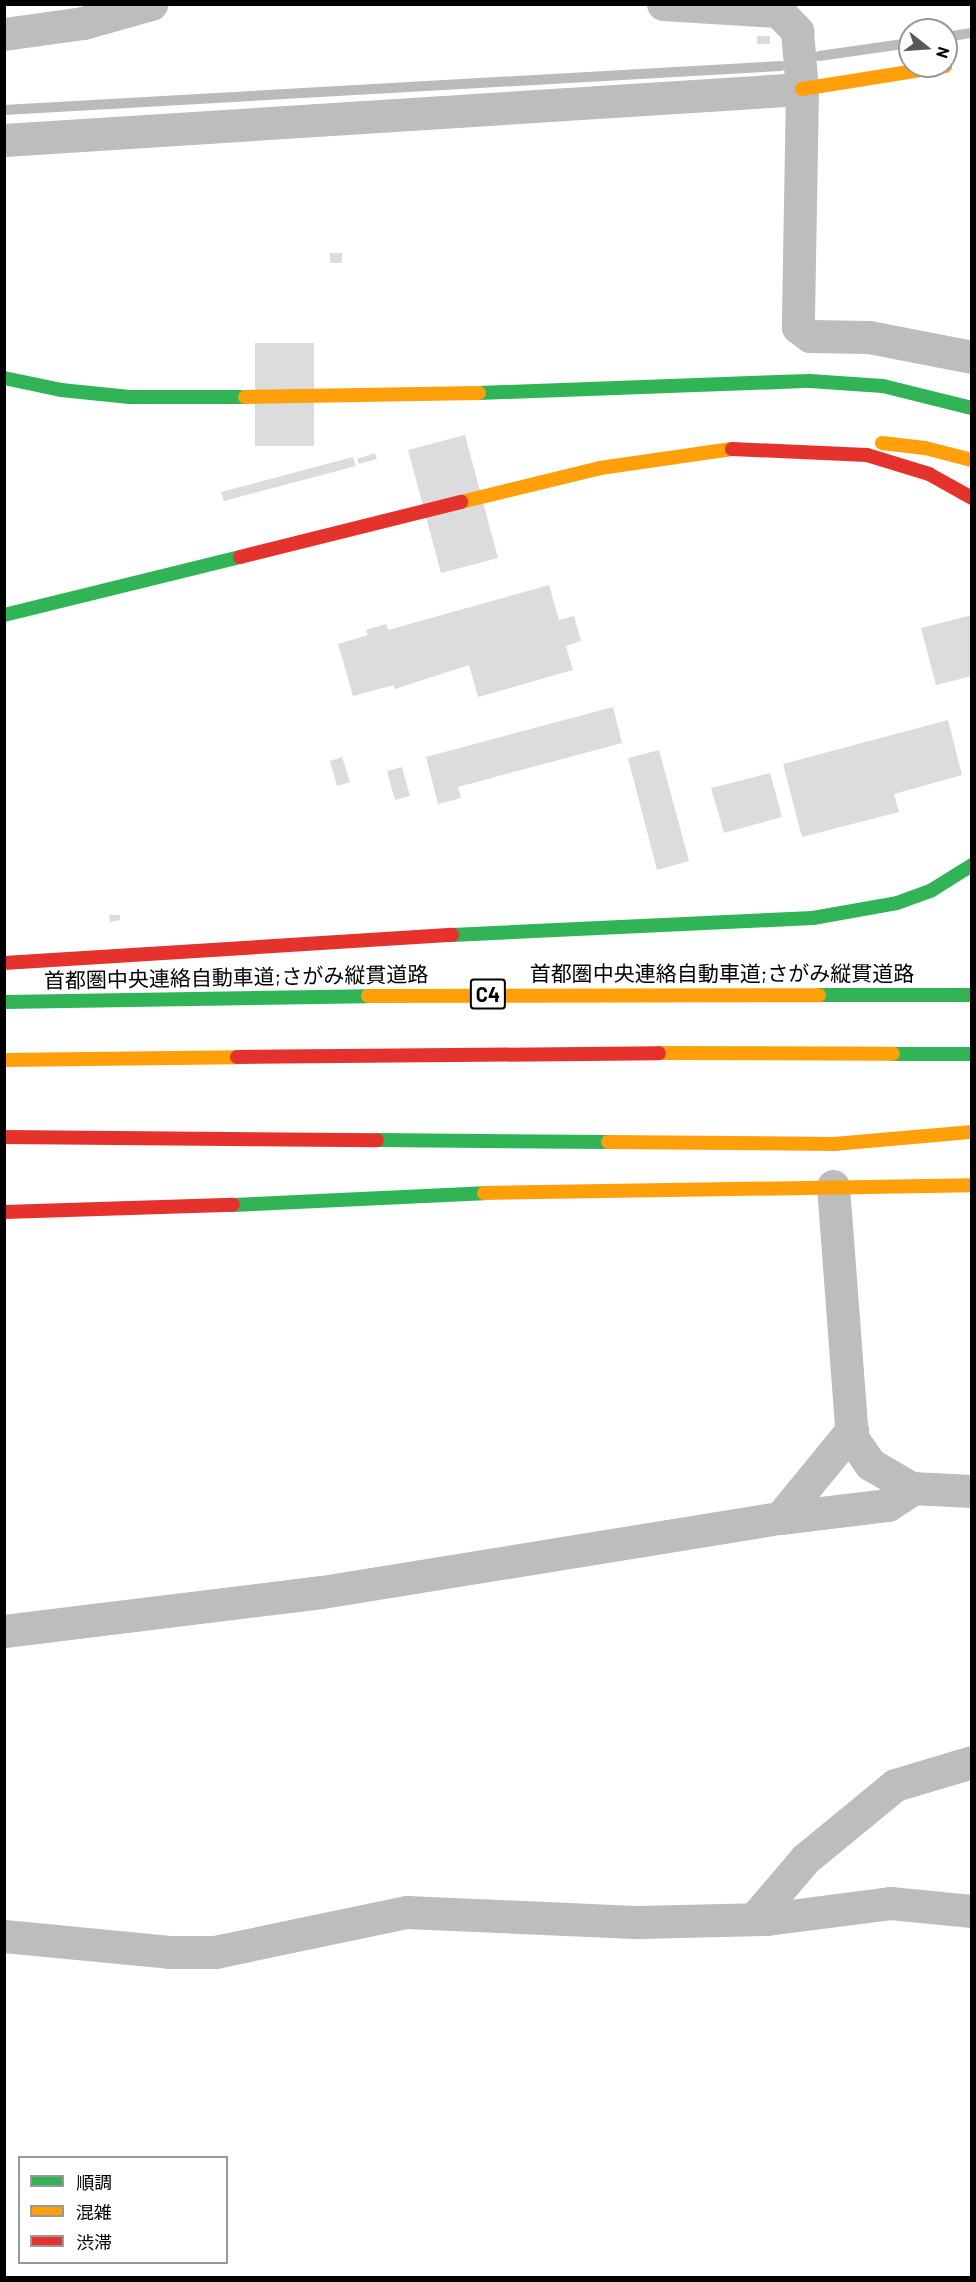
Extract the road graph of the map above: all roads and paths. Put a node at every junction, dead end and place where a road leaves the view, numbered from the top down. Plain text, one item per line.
1 (663, 4) edge
2 (149, 5) edge
3 (4, 34) edge
4 (963, 63) dead end
5 (958, 64) edge
6 (898, 74) edge
7 (802, 89) junction
8 (4, 140) edge
9 (972, 357) edge
10 (4, 378) edge
11 (972, 408) edge
12 (756, 447) junction
13 (972, 460) edge
14 (972, 498) edge
15 (4, 615) edge
16 (972, 865) edge
17 (4, 963) edge
18 (972, 995) edge
19 (4, 1002) edge
20 (972, 1054) edge
21 (4, 1060) edge
22 (972, 1132) edge
23 (4, 1137) edge
24 (972, 1185) edge
25 (833, 1186) junction
26 (4, 1212) edge
27 (852, 1430) junction
28 (914, 1488) junction
29 (972, 1491) edge
30 (780, 1518) junction
31 (4, 1631) edge
32 (972, 1762) edge
33 (972, 1911) edge
34 (753, 1919) junction
35 (4, 1936) edge

1 - 7 street
2 - 3 street
4 - 5 main road
6 - 7 main road
7 - 8 street
7 - 9 street
10 - 11 main road
12 - 13 main road
12 - 14 main road
12 - 15 main road
16 - 17 main road
18 - 19 main road, 首都圏中央連絡自動車道;さがみ縦貫道路 / C4
20 - 21 main road
22 - 23 main road
24 - 25 main road
25 - 26 main road
25 - 27 street
27 - 28 street
27 - 30 street
28 - 29 street
28 - 30 street
30 - 31 street
32 - 34 street
33 - 34 street
34 - 35 street

